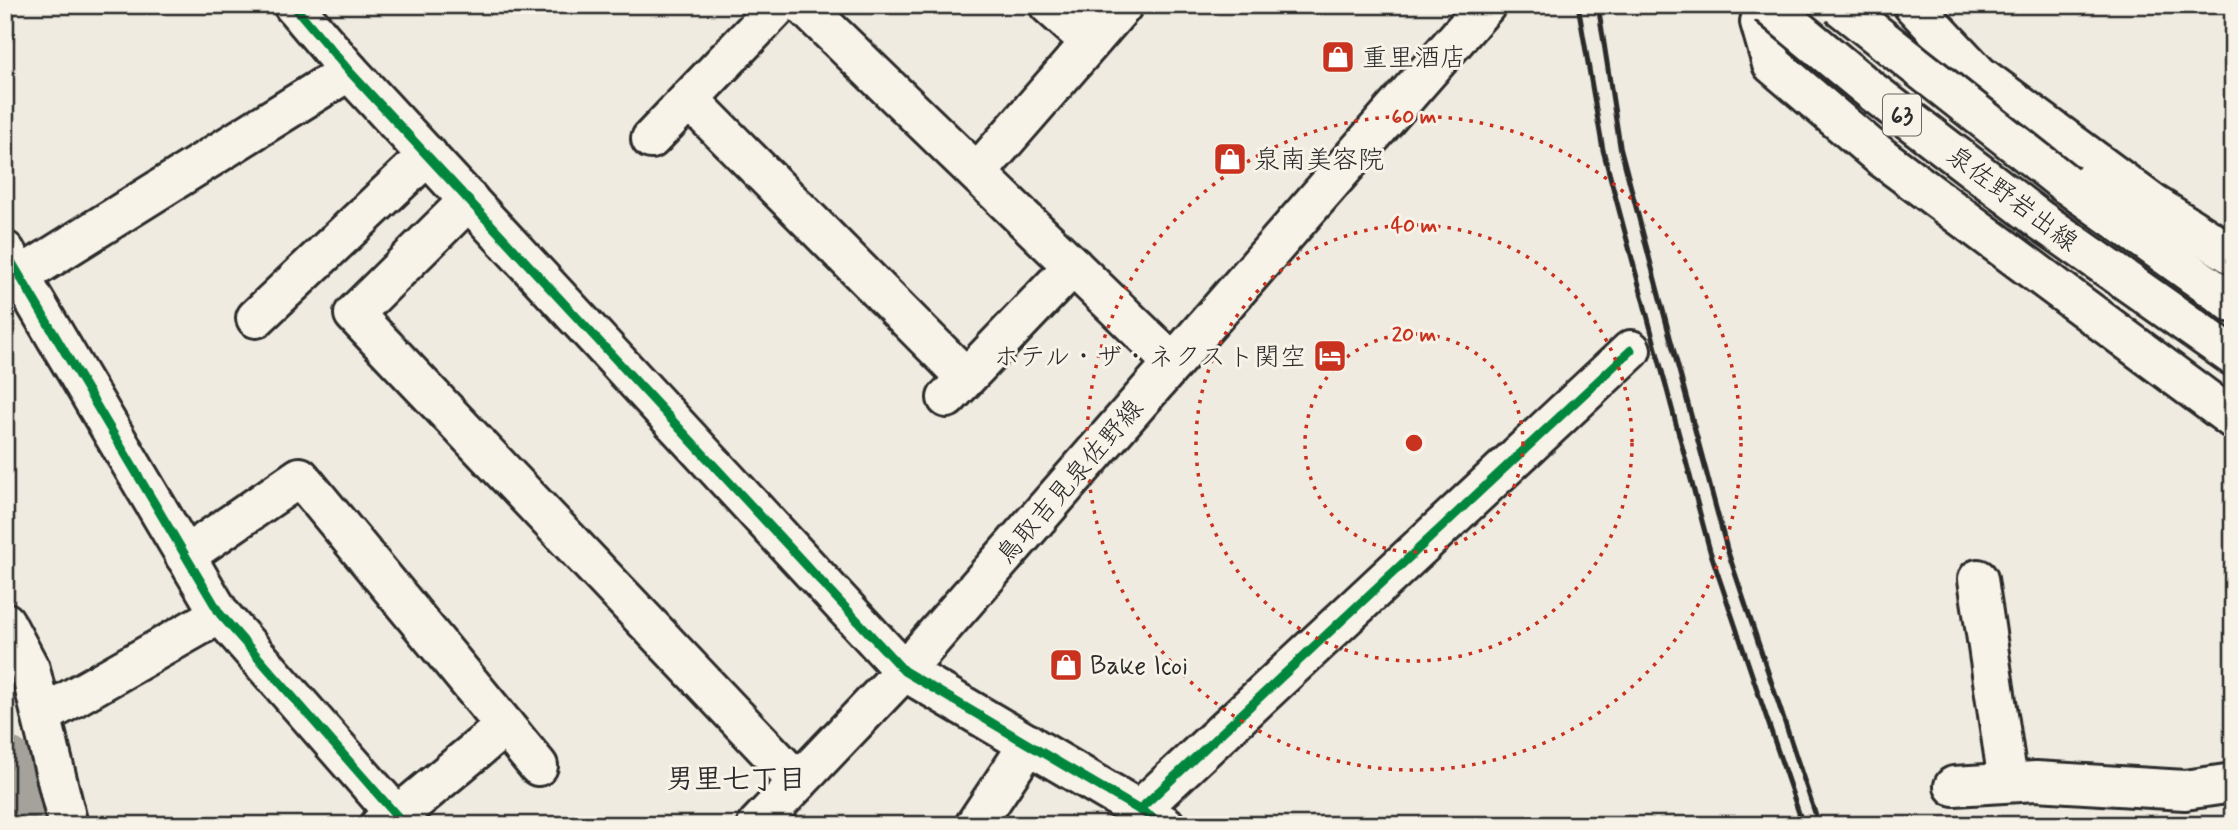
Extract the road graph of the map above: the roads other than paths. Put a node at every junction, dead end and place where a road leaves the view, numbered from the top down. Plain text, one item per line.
1 (293, 5) edge
2 (779, 5) edge
3 (803, 5) edge
4 (1049, 5) edge
5 (1123, 5) edge
6 (1485, 5) edge
7 (1767, 5) edge
8 (1839, 5) edge
9 (1913, 5) edge
10 (1090, 42) junction
11 (349, 71) junction
12 (1993, 85) junction
13 (689, 99) junction
14 (651, 139) dead end
15 (428, 155) junction
16 (977, 173) junction
17 (1935, 197) junction
18 (469, 200) junction
19 (2233, 255) edge
20 (1073, 266) junction
21 (10, 272) edge
22 (2233, 303) edge
23 (256, 318) dead end
24 (1631, 351) dead end
25 (2233, 356) edge
26 (1173, 363) junction
27 (2233, 419) edge
28 (185, 556) junction
29 (1978, 579) dead end
30 (220, 614) junction
31 (5, 622) edge
32 (904, 671) junction
33 (43, 715) junction
34 (505, 726) junction
35 (1030, 744) junction
36 (538, 766) dead end
37 (798, 782) junction
38 (2008, 782) junction
39 (2233, 783) edge
40 (1954, 786) dead end
41 (1152, 817) edge
42 (389, 821) edge
43 (68, 825) edge
44 (757, 825) edge
45 (975, 825) edge

1 - 11 street
2 - 13 street
3 - 16 street
4 - 10 street
5 - 10 street
6 - 26 street, 鳥取吉見泉佐野線
7 - 17 street
7 - 25 street, 泉佐野岩出線 / 63, bridge
8 - 22 street, 泉佐野岩出線 / 63, bridge
9 - 12 street
10 - 16 street
11 - 15 street
11 - 21 street
12 - 17 street
12 - 19 street
13 - 14 street
13 - 20 street
15 - 18 street
15 - 23 street
16 - 20 street
17 - 27 street
18 - 32 street
18 - 37 street
20 - 26 street
21 - 28 street
24 - 41 street
26 - 32 street, 鳥取吉見泉佐野線
28 - 30 street
28 - 34 street
29 - 38 street
30 - 33 street
30 - 42 street
31 - 33 street
32 - 35 street
32 - 37 street, 鳥取吉見泉佐野線
33 - 43 street
34 - 36 street
34 - 42 street
35 - 41 street
35 - 45 street
37 - 44 street, 鳥取吉見泉佐野線
38 - 39 street
38 - 40 street

